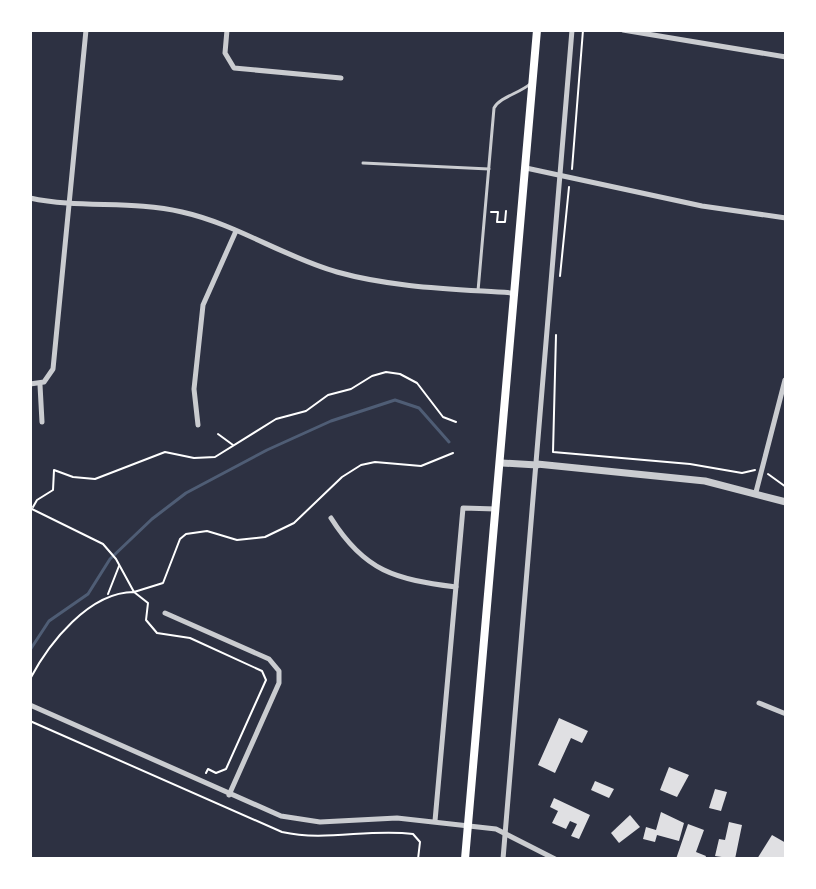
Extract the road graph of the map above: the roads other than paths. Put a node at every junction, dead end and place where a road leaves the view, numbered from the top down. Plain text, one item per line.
1 (86, 30) edge
2 (227, 30) edge
3 (537, 30) edge
4 (572, 30) edge
5 (623, 30) edge
6 (786, 57) edge
7 (341, 78) dead end
8 (532, 82) junction
9 (363, 163) dead end
10 (526, 168) junction
11 (489, 169) junction
12 (560, 174) junction
13 (30, 198) edge
14 (72, 204) junction
15 (786, 218) edge
16 (236, 231) junction
17 (478, 291) junction
18 (514, 293) junction
19 (785, 380) edge
20 (30, 384) edge
21 (40, 385) junction
22 (42, 422) dead end
23 (198, 425) dead end
24 (502, 463) junction
25 (537, 464) junction
26 (756, 492) junction
27 (786, 502) edge
28 (498, 509) junction
29 (331, 518) dead end
30 (456, 587) junction
31 (165, 613) dead end
32 (759, 703) dead end
33 (30, 705) edge
34 (786, 714) edge
35 (229, 795) junction
36 (435, 821) junction
37 (468, 826) junction
38 (505, 832) junction
39 (465, 859) edge
40 (503, 859) edge
41 (555, 859) edge

1 - 14 street
2 - 7 street
3 - 8 main road
4 - 12 street
5 - 6 street
8 - 10 main road
8 - 11 lane
9 - 11 lane
10 - 12 street
10 - 18 main road
11 - 17 lane
12 - 15 street
12 - 25 street
13 - 14 street
14 - 16 street
14 - 21 street
16 - 17 street
16 - 23 street
17 - 18 street
18 - 24 main road
19 - 26 street
20 - 21 street
21 - 22 street
24 - 25 street
24 - 28 main road
25 - 26 street
25 - 38 street
26 - 27 street
28 - 30 street
28 - 37 main road
29 - 30 street
30 - 36 street
31 - 35 street
32 - 34 street
33 - 35 street
35 - 36 street
36 - 37 street
37 - 38 street
37 - 39 main road
38 - 40 street
38 - 41 street

